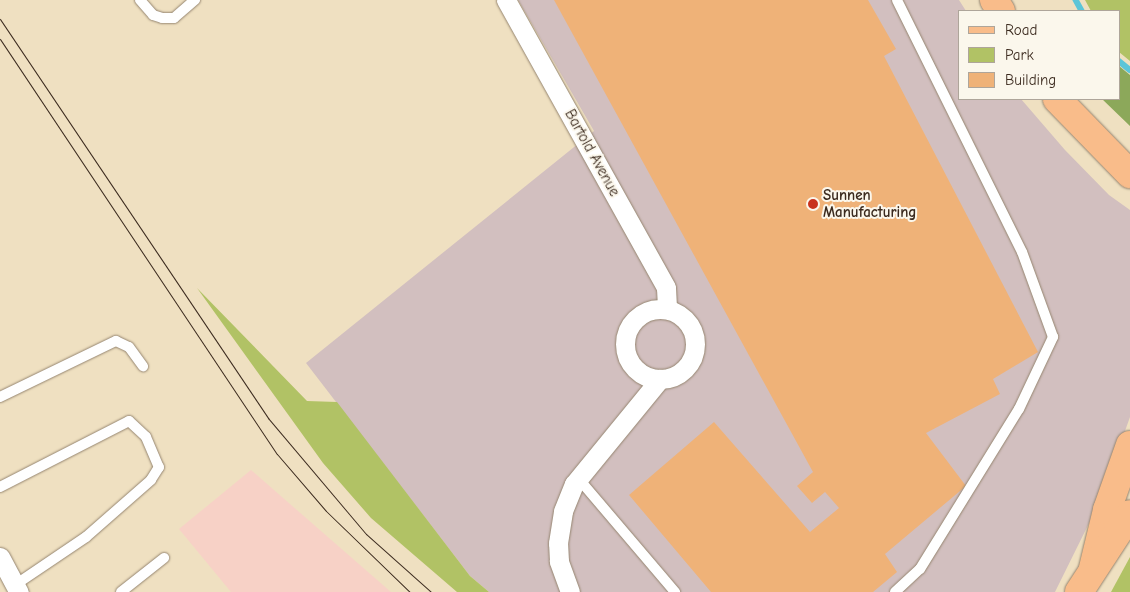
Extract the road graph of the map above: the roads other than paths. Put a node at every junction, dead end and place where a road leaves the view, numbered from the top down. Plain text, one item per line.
1 (140, 0) edge
2 (195, 0) edge
3 (506, 0) edge
4 (897, 0) edge
5 (1059, 100) edge
6 (1130, 174) edge
7 (667, 309) junction
8 (143, 366) dead end
9 (660, 379) junction
10 (0, 397) edge
11 (1130, 445) edge
12 (578, 478) junction
13 (0, 487) edge
14 (1130, 514) edge
15 (0, 557) edge
16 (164, 558) dead end
17 (1092, 568) junction
18 (17, 588) edge
19 (121, 592) edge
20 (570, 592) edge
21 (675, 592) edge
22 (895, 592) edge
23 (1080, 592) edge

1 - 2 lane
3 - 7 street, Bartold Avenue
4 - 22 lane
5 - 6 main road
7 - 9 street
7 - 9 street
8 - 10 lane
9 - 12 street
11 - 17 main road
12 - 20 street
12 - 21 lane
13 - 18 lane
14 - 17 main road
15 - 18 street
16 - 19 lane
17 - 23 main road

